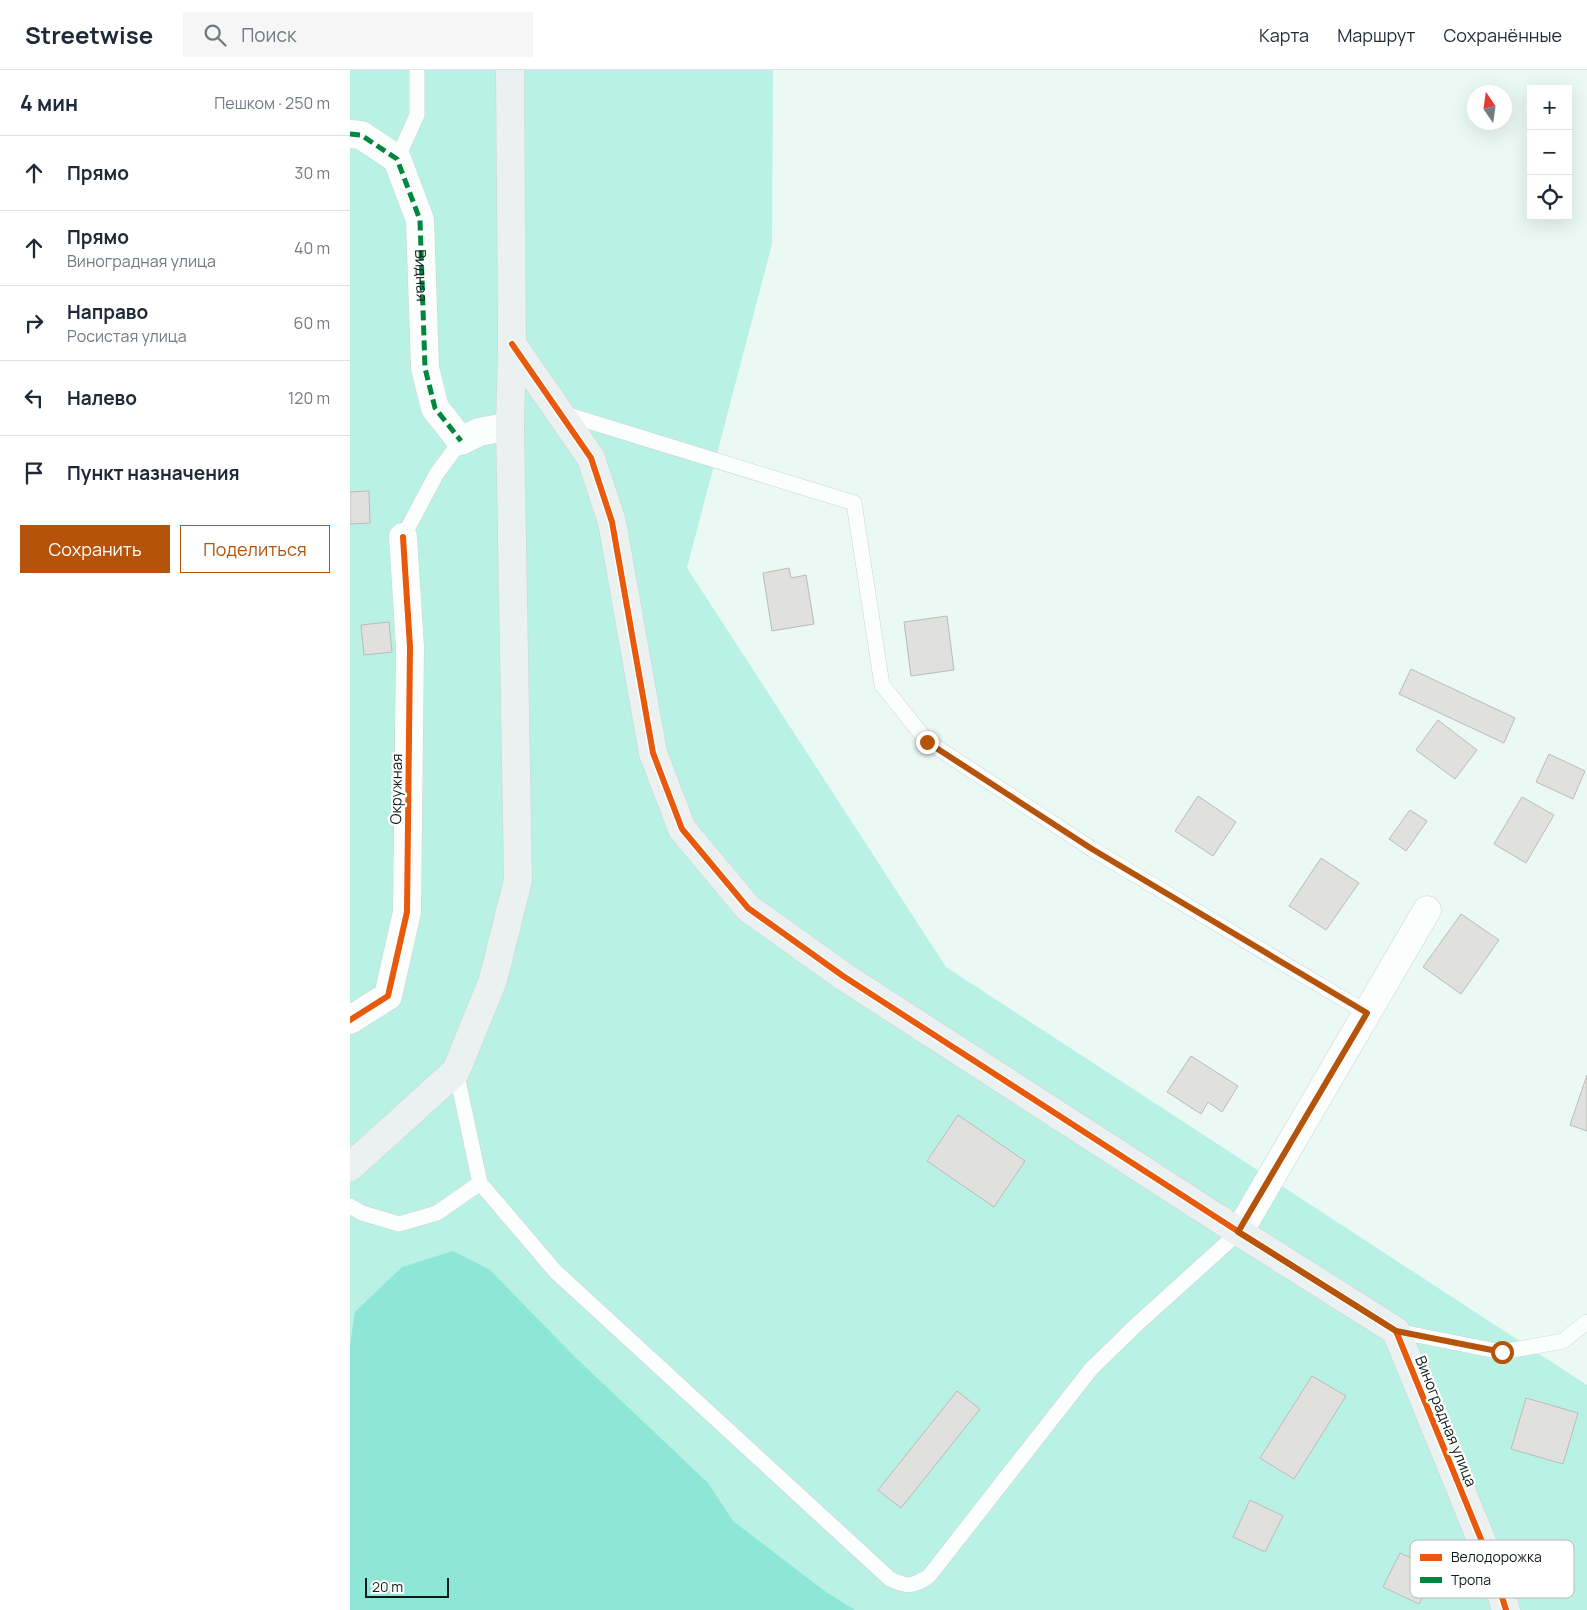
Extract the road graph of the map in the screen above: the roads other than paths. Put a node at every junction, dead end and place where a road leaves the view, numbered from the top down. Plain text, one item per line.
1 (417, 70) edge
2 (510, 70) edge
3 (350, 134) edge
4 (397, 159) junction
5 (512, 344) junction
6 (558, 411) junction
7 (510, 426) junction
8 (461, 441) junction
9 (403, 537) joint
10 (1427, 910) dead end
11 (1367, 1013) junction
12 (350, 1020) edge
13 (456, 1071) junction
14 (350, 1168) edge
15 (480, 1183) junction
16 (350, 1206) edge
17 (1238, 1232) junction
18 (1587, 1322) edge
19 (1396, 1331) junction
20 (1481, 1540) edge
21 (1502, 1598) edge
22 (1506, 1610) edge

1 - 4 lane
2 - 5 street
3 - 4 street
4 - 8 street, Видная
5 - 6 street
5 - 7 street
6 - 11 lane
6 - 17 street
7 - 8 street
7 - 13 street
8 - 9 lane
9 - 12 street, Окружная
10 - 11 street
11 - 17 street
13 - 14 street
13 - 15 lane
15 - 16 lane
15 - 17 lane
17 - 19 street
18 - 19 lane
19 - 20 street, Виноградная улица
21 - 22 street, Виноградная улица

